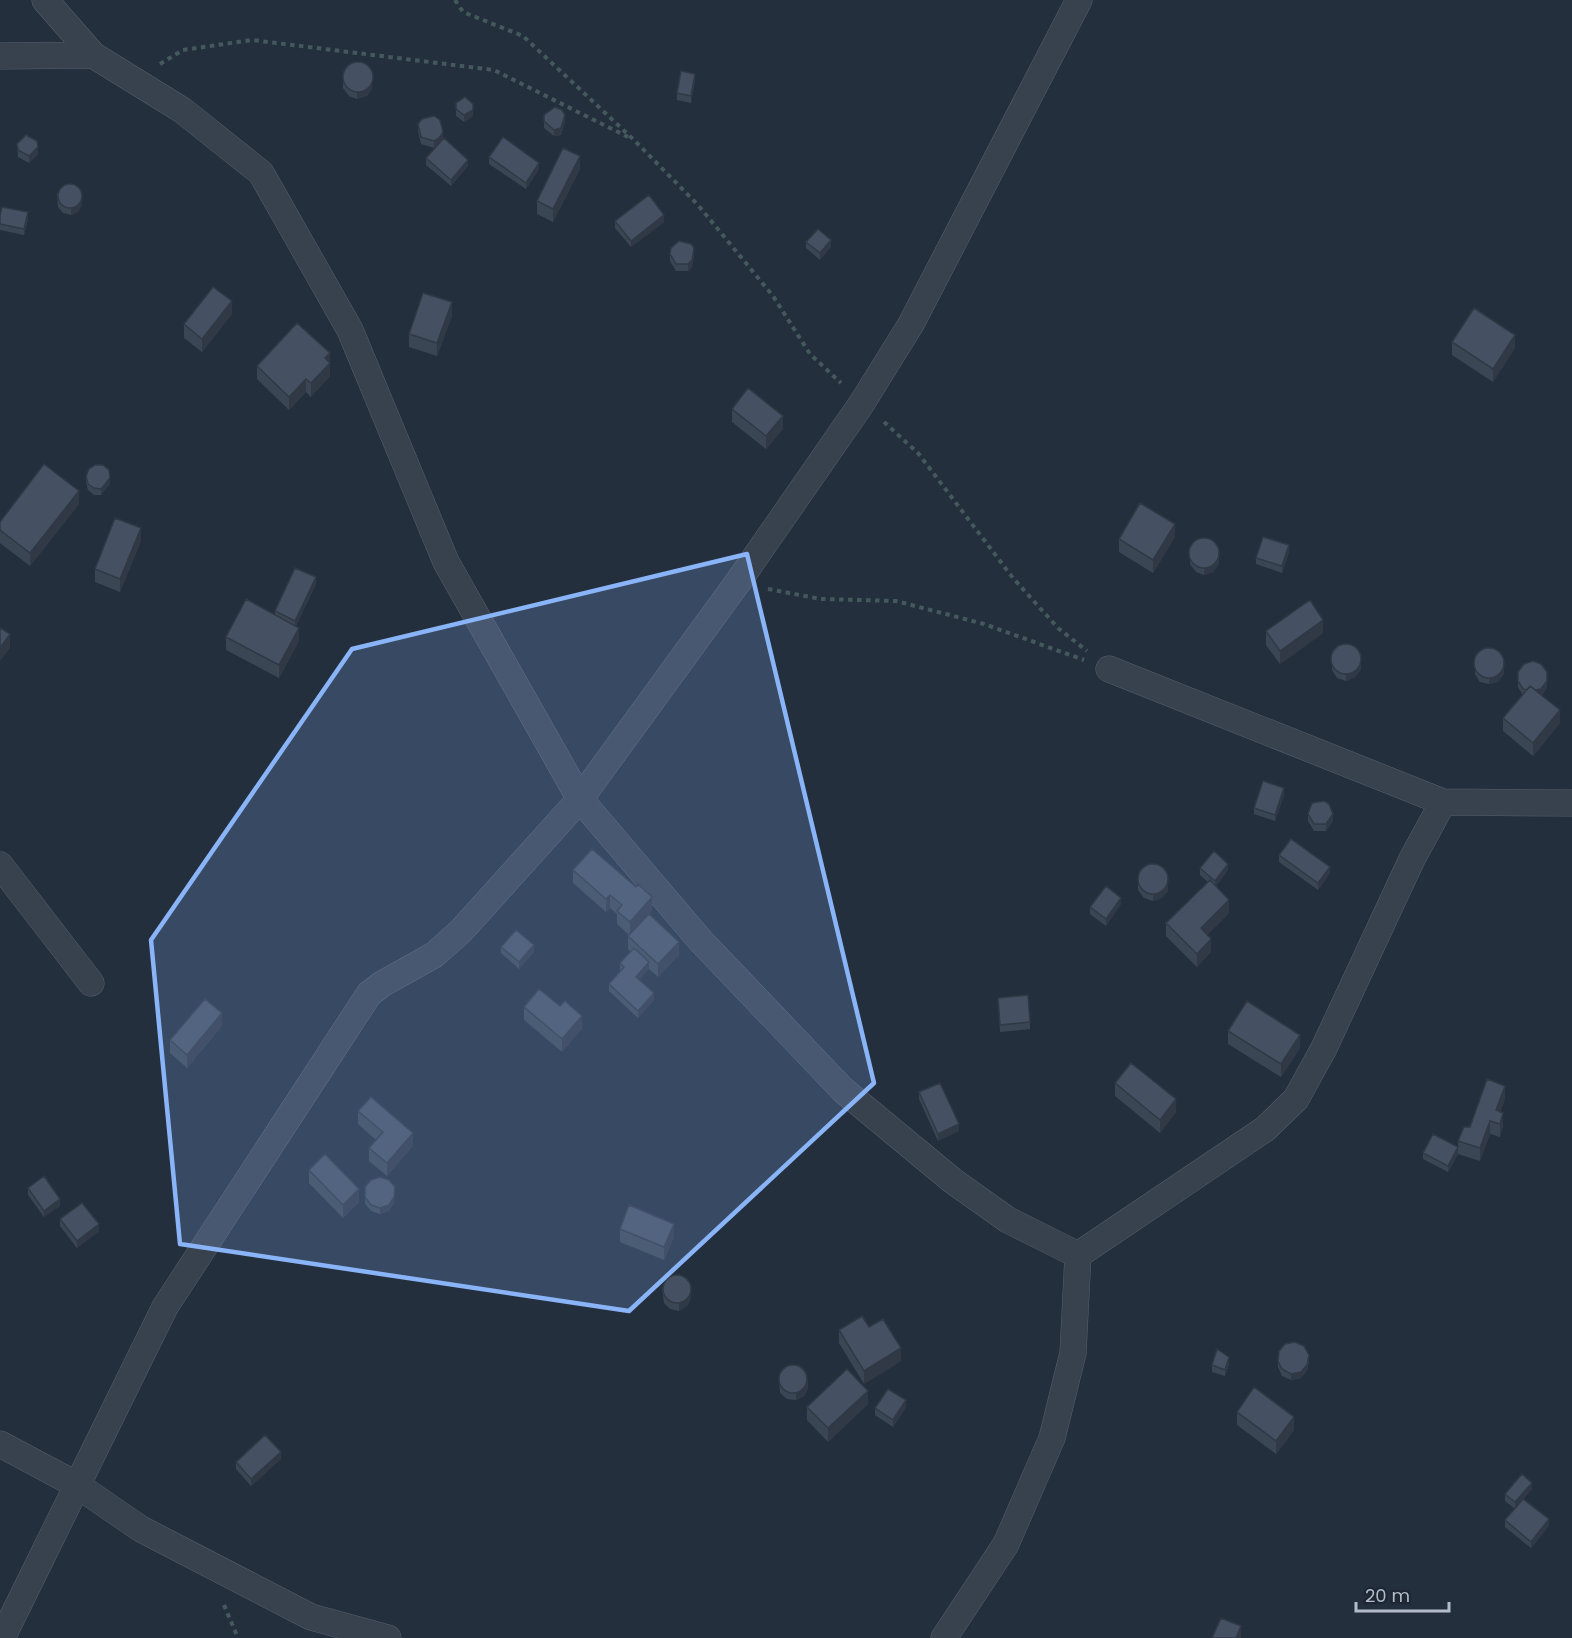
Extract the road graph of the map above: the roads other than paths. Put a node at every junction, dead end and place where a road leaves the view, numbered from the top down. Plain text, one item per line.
1 (45, 0) edge
2 (1079, 0) edge
3 (93, 55) junction
4 (0, 56) edge
5 (1109, 669) road end
6 (580, 800) junction
7 (1443, 802) junction
8 (1572, 803) edge
9 (0, 865) edge
10 (91, 983) dead end
11 (1078, 1255) junction
12 (0, 1444) edge
13 (77, 1485) junction
14 (2, 1638) edge
15 (388, 1638) edge
16 (944, 1638) edge

1 - 3 street
2 - 6 street
3 - 4 street
3 - 6 street
5 - 7 street
6 - 11 street
6 - 13 street
7 - 8 street
7 - 11 street
9 - 10 street
11 - 16 street
12 - 13 street
13 - 14 street
13 - 15 street

